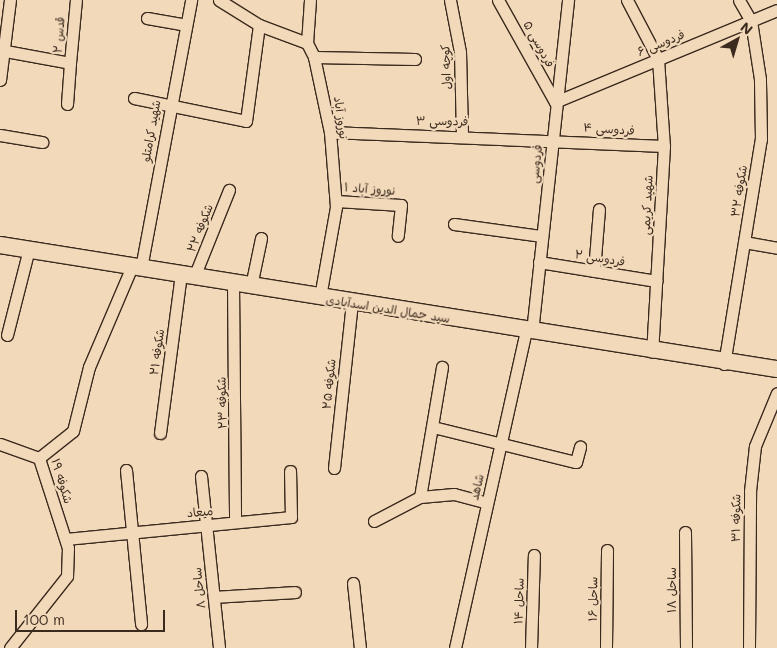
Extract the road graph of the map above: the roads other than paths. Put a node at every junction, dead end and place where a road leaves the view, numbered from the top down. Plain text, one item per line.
1 (10, 0) edge
2 (76, 0) edge
3 (190, 0) edge
4 (219, 0) edge
5 (310, 0) edge
6 (450, 0) edge
7 (498, 0) edge
8 (568, 0) edge
9 (627, 0) edge
10 (739, 0) edge
11 (777, 10) edge
12 (147, 18) dead end
13 (751, 22) junction
14 (185, 25) junction
15 (259, 25) junction
16 (307, 43) junction
17 (2, 50) edge
18 (314, 57) junction
19 (658, 58) junction
20 (415, 59) dead end
21 (70, 63) junction
22 (0, 80) edge
23 (134, 98) dead end
24 (555, 102) junction
25 (67, 104) dead end
26 (170, 106) junction
27 (330, 132) junction
28 (0, 135) edge
29 (462, 135) junction
30 (553, 138) junction
31 (42, 142) dead end
32 (664, 146) junction
33 (228, 190) dead end
34 (336, 201) junction
35 (599, 209) dead end
36 (454, 224) dead end
37 (398, 236) dead end
38 (542, 236) junction
39 (261, 238) dead end
40 (744, 242) junction
41 (0, 245) edge
42 (777, 248) edge
43 (29, 250) junction
44 (539, 262) junction
45 (137, 267) junction
46 (594, 271) junction
47 (188, 276) junction
48 (656, 281) junction
49 (233, 283) junction
50 (252, 286) junction
51 (320, 297) junction
52 (352, 302) junction
53 (529, 332) junction
54 (8, 335) dead end
55 (652, 352) junction
56 (724, 364) junction
57 (442, 367) dead end
58 (777, 369) edge
59 (777, 393) edge
60 (433, 427) junction
61 (160, 433) dead end
62 (501, 443) junction
63 (0, 444) edge
64 (580, 446) dead end
65 (39, 458) junction
66 (334, 468) dead end
67 (126, 470) dead end
68 (290, 470) dead end
69 (201, 476) dead end
70 (420, 497) junction
71 (487, 503) junction
72 (374, 520) dead end
73 (235, 522) junction
74 (207, 525) junction
75 (132, 532) junction
76 (686, 532) dead end
77 (66, 538) junction
78 (607, 550) dead end
79 (534, 555) dead end
80 (353, 583) dead end
81 (295, 592) dead end
82 (214, 597) junction
83 (141, 624) dead end
84 (10, 648) edge
85 (219, 648) edge
86 (360, 648) edge
87 (455, 648) edge
88 (531, 648) edge
89 (606, 648) edge
90 (686, 648) edge
91 (749, 648) edge

1 - 17 street
2 - 21 street, قدس ۲
3 - 14 street, شهید کرامتلو
4 - 15 street
5 - 16 street
6 - 29 street, کوچه اول
7 - 24 street, فردوسی ۵
8 - 24 street, فردوسی
9 - 19 street
10 - 13 street, شکوفه ۳۲
11 - 13 street, فردوسی ۶
12 - 14 street
13 - 19 street, فردوسی ۶
13 - 40 street, شکوفه ۳۲
14 - 26 street, شهید کرامتلو
15 - 16 street
15 - 26 street
16 - 18 street, نوروز آباد
17 - 21 street, قدس ۲
17 - 22 street
18 - 20 street
18 - 27 street, نوروز آباد
19 - 24 street, فردوسی ۶
19 - 32 street, شهید کریمی
21 - 25 street
23 - 26 street
24 - 30 street, فردوسی
26 - 45 street, شهید کرامتلو
27 - 29 street, فردوسی ۳
27 - 34 street, نوروز آباد
28 - 31 street
29 - 30 street, فردوسی ۳
30 - 32 street, فردوسی ۴
30 - 38 street, فردوسی
32 - 48 street, شهید کریمی
33 - 47 street, شکوفه ۲۲
34 - 37 street, نوروز آباد ۱
34 - 51 street, نوروز آباد
35 - 46 street
36 - 38 street
38 - 44 street, فردوسی
39 - 50 street
40 - 42 street
40 - 56 street, شکوفه ۳۲
41 - 43 main road, سید جمال الدین اسدآبادی
43 - 45 main road, سید جمال الدین اسدآبادی
43 - 54 street
44 - 46 street, فردوسی ۲
44 - 53 street, فردوسی
45 - 47 main road, سید جمال الدین اسدآبادی
45 - 65 street, شکوفه ۱۹
46 - 48 street, فردوسی ۲
47 - 49 main road, سید جمال الدین اسدآبادی
47 - 61 street, شکوفه ۲۱
48 - 55 street, شهید کریمی
49 - 50 main road, سید جمال الدین اسدآبادی
49 - 73 street, شکوفه ۲۳
50 - 51 main road, سید جمال الدین اسدآبادی
51 - 52 main road, سید جمال الدین اسدآبادی
52 - 53 main road, سید جمال الدین اسدآبادی
52 - 66 street, شکوفه ۲۵
53 - 55 main road, سید جمال الدین اسدآبادی
53 - 62 street, شاهد
55 - 56 main road, سید جمال الدین اسدآبادی
56 - 58 main road, سید جمال الدین اسدآبادی
57 - 60 street
59 - 91 street, شکوفه ۳۱
60 - 62 street
60 - 70 street
62 - 64 street
62 - 71 street, شاهد
63 - 65 street
65 - 77 street, شکوفه ۱۹
67 - 75 street
68 - 73 street, میعاد
69 - 74 street, ساحل ۸
70 - 71 street
70 - 72 street
71 - 87 street, شاهد
73 - 74 street, میعاد
74 - 75 street, میعاد
74 - 82 street, ساحل ۸
75 - 77 street, میعاد
75 - 83 street
76 - 90 street, ساحل ۱۸
77 - 84 street, شکوفه ۱۹
78 - 89 street, ساحل ۱۶
79 - 88 street, ساحل ۱۴
80 - 86 street
81 - 82 street
82 - 85 street, ساحل ۸

